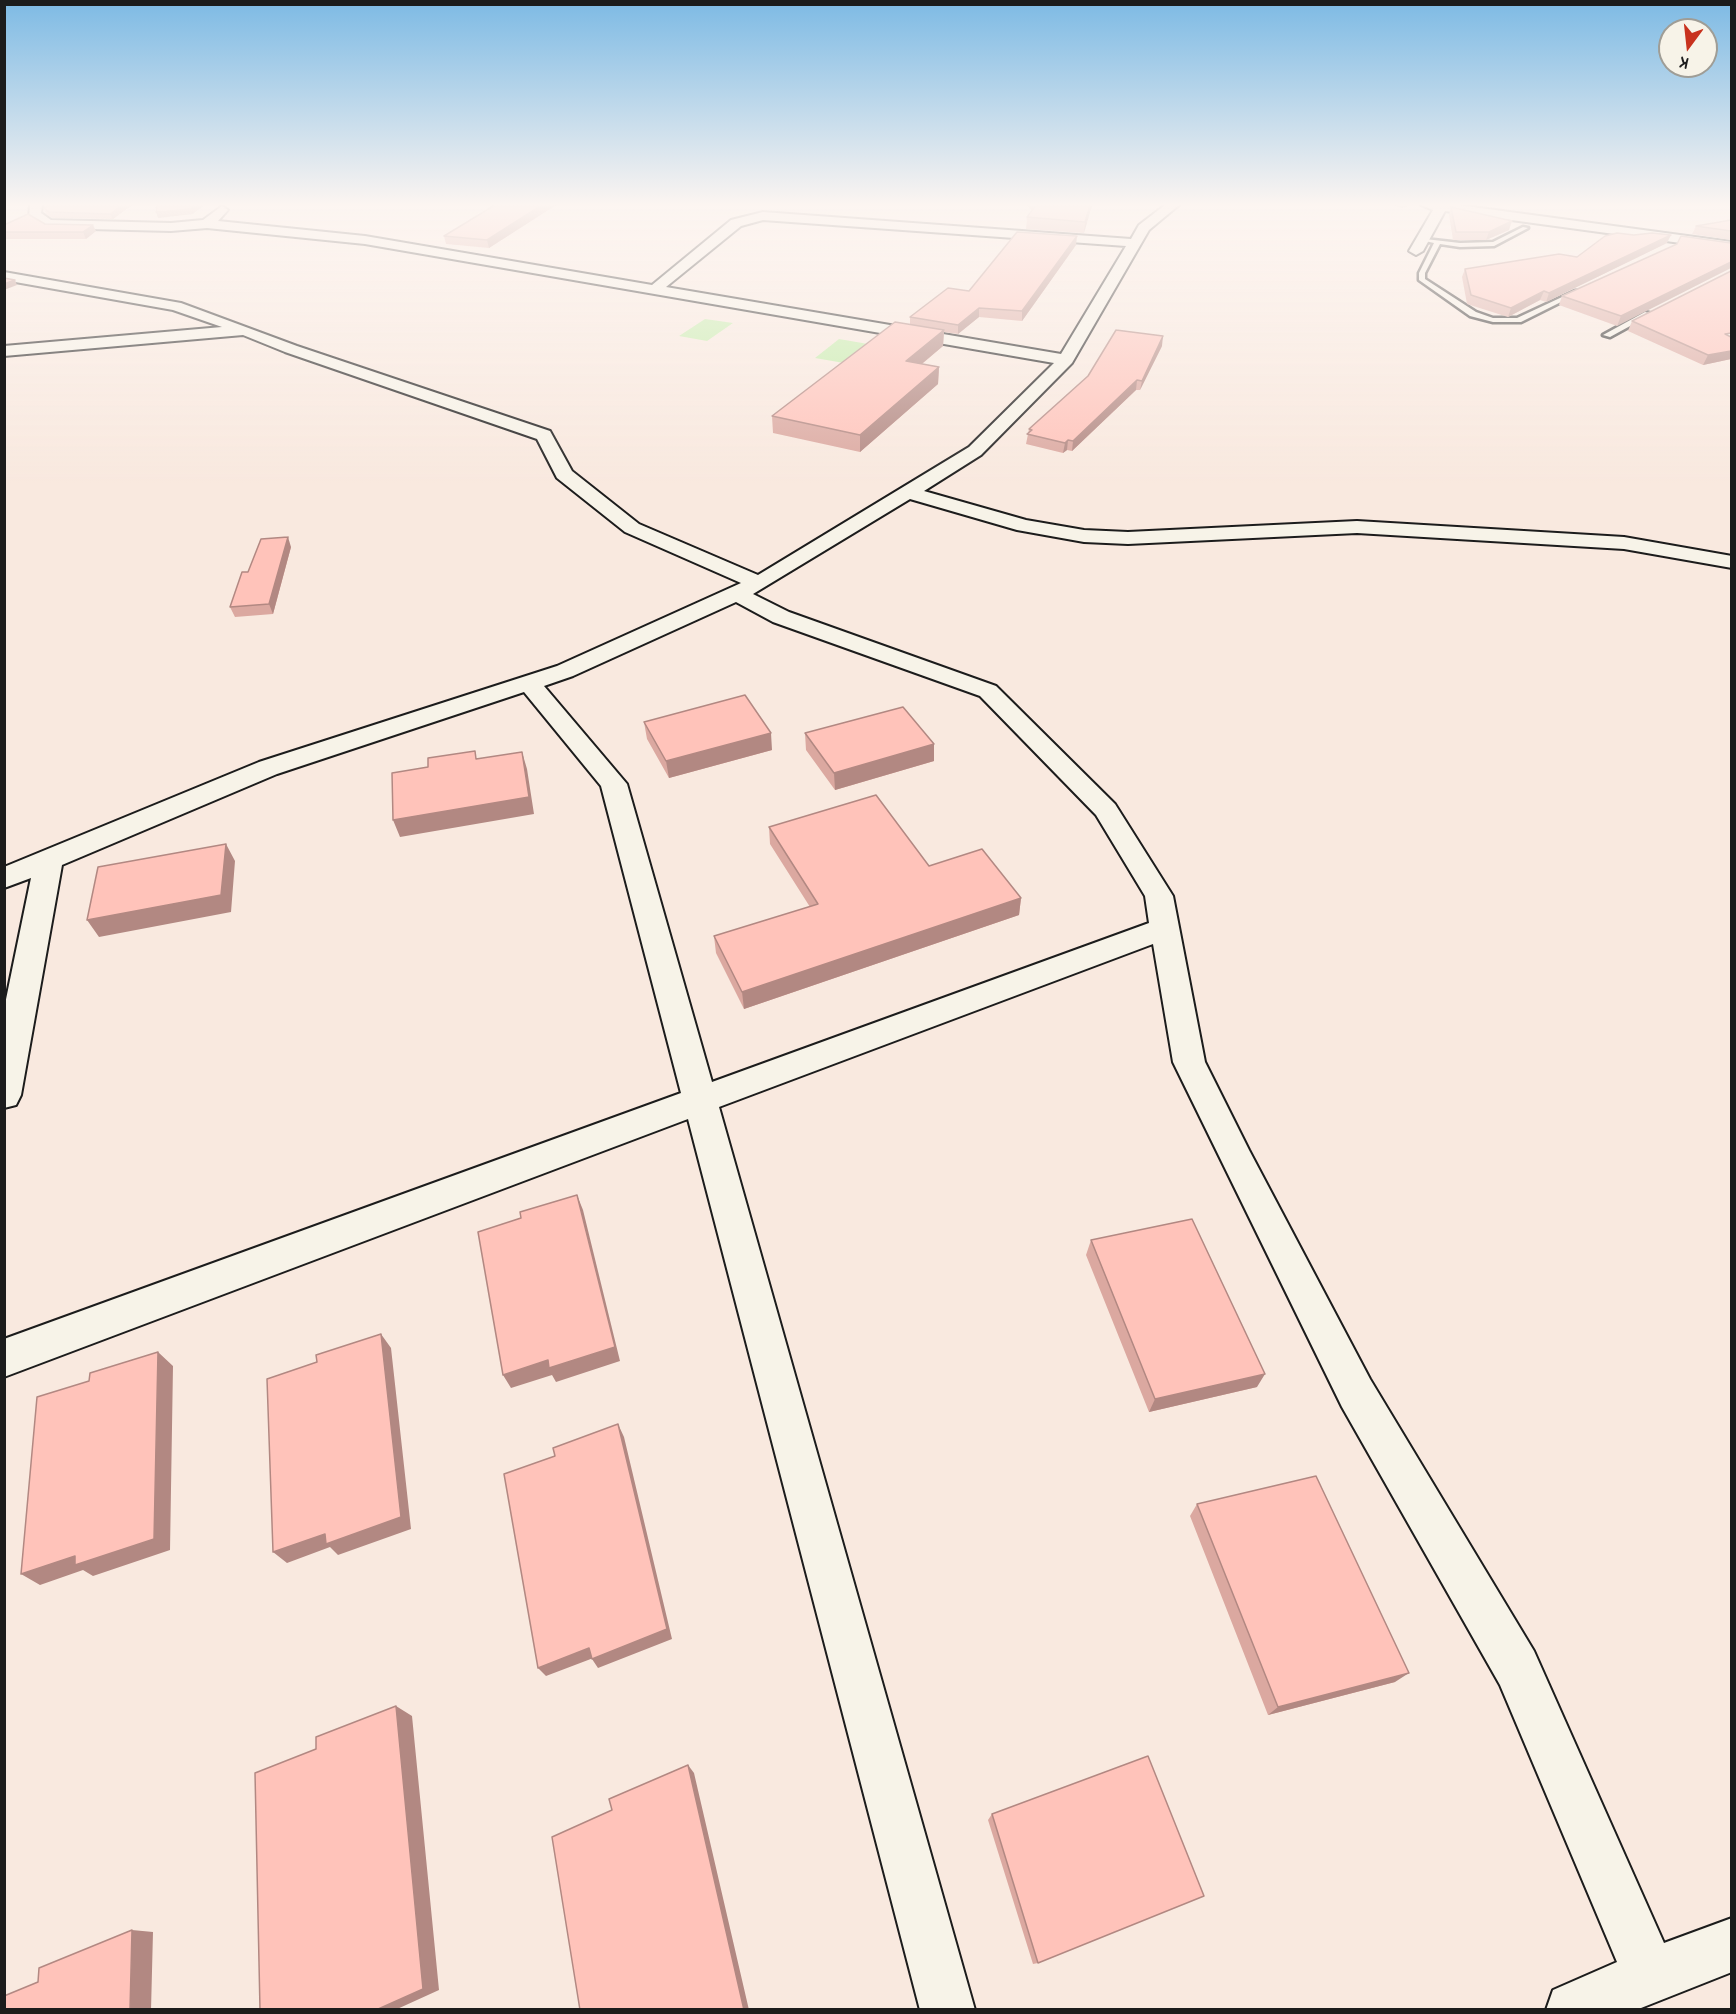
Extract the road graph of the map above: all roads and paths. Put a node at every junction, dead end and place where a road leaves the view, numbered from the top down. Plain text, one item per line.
1 (136, 299) edge
2 (707, 299) edge
3 (1102, 299) edge
4 (1450, 299) edge
5 (1564, 299) edge
6 (1659, 309) edge
7 (245, 330) junction
8 (1607, 335) dead end
9 (4, 351) edge
10 (1066, 360) junction
11 (908, 492) junction
12 (1731, 562) edge
13 (748, 588) junction
14 (529, 683) junction
15 (48, 862) junction
16 (4, 879) edge
17 (1165, 928) junction
18 (4, 1095) edge
19 (701, 1102) junction
20 (4, 1358) edge
21 (1731, 1945) edge
22 (1650, 1975) junction
23 (948, 2010) edge
24 (1573, 2010) edge

1 - 7 street
2 - 10 street
3 - 10 street
4 - 5 lane
6 - 8 lane
7 - 9 street
7 - 13 street
10 - 11 street
11 - 12 street
11 - 13 street
13 - 14 street
13 - 17 street
14 - 15 street
14 - 19 street
15 - 16 street
15 - 18 street
17 - 19 street
17 - 22 street
19 - 20 street
19 - 23 street
21 - 22 street
22 - 24 street

